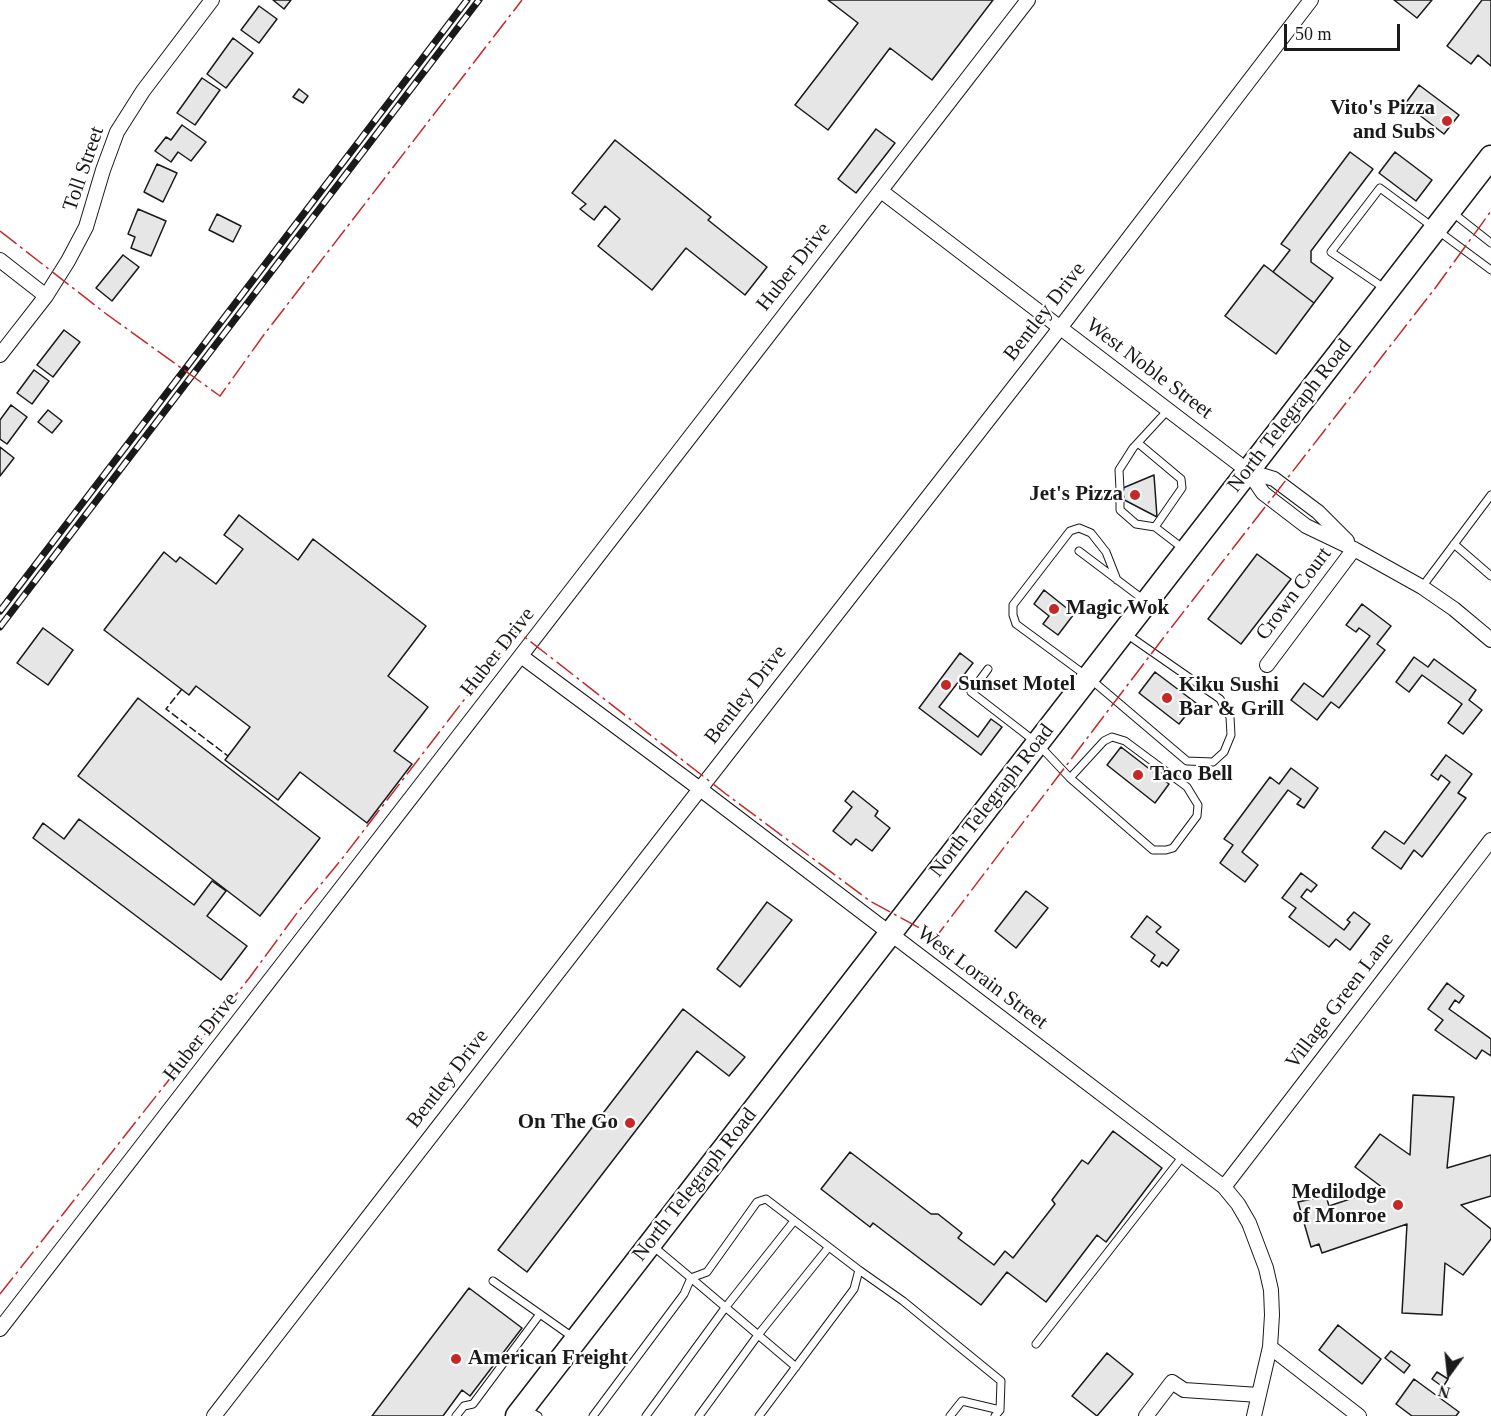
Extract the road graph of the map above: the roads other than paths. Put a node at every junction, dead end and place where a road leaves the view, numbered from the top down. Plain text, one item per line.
1 (212, 0) edge
2 (1028, 0) edge
3 (1311, 0) edge
4 (1491, 157) edge
5 (881, 191) junction
6 (1450, 211) junction
7 (1436, 229) junction
8 (1491, 243) edge
9 (0, 260) edge
10 (1491, 270) edge
11 (1388, 290) junction
12 (46, 296) junction
13 (1060, 328) junction
14 (0, 355) edge
15 (1168, 410) junction
16 (1138, 443) junction
17 (1248, 471) junction
18 (1120, 489) dead end
19 (1491, 495) edge
20 (1120, 497) dead end
21 (1155, 528) junction
22 (1454, 544) junction
23 (1354, 549) junction
24 (1079, 551) dead end
25 (1186, 551) junction
26 (1491, 576) edge
27 (1117, 580) junction
28 (1422, 587) junction
29 (1146, 602) junction
30 (1123, 632) junction
31 (1491, 640) edge
32 (521, 656) junction
33 (1267, 665) dead end
34 (988, 669) dead end
35 (1088, 677) junction
36 (1037, 743) junction
37 (1070, 778) junction
38 (700, 789) junction
39 (1491, 840) edge
40 (889, 934) junction
41 (1183, 1156) junction
42 (1224, 1187) junction
43 (794, 1221) junction
44 (650, 1243) junction
45 (828, 1248) junction
46 (859, 1270) junction
47 (691, 1278) junction
48 (493, 1281) dead end
49 (725, 1308) junction
50 (540, 1314) junction
51 (0, 1329) edge
52 (758, 1335) junction
53 (576, 1339) junction
54 (1036, 1344) dead end
55 (1270, 1347) junction
56 (796, 1367) junction
57 (1259, 1395) junction
58 (526, 1413) edge
59 (998, 1413) edge
60 (214, 1416) edge
61 (456, 1416) edge
62 (592, 1416) edge
63 (646, 1416) edge
64 (699, 1416) edge
65 (759, 1416) edge
66 (950, 1416) edge
67 (1146, 1416) edge
68 (1254, 1416) edge
69 (1359, 1416) edge

1 - 12 street, Toll Street
2 - 5 street, Huber Drive
3 - 13 street, Bentley Drive
4 - 6 main road, North Telegraph Road
5 - 13 street, West Noble Street
5 - 32 street, Huber Drive
6 - 7 main road, North Telegraph Road
6 - 8 lane
7 - 10 lane
7 - 11 main road, North Telegraph Road
7 - 11 lane
9 - 12 street
11 - 17 main road, North Telegraph Road
12 - 14 street, Toll Street
13 - 15 street, West Noble Street
13 - 38 street, Bentley Drive
15 - 16 lane
15 - 17 street, West Noble Street
16 - 18 lane
16 - 21 lane
17 - 23 street, West Noble Street
17 - 25 main road, North Telegraph Road
19 - 22 lane
20 - 21 lane
21 - 25 lane
22 - 26 lane
22 - 28 lane
23 - 28 street, West Noble Street
23 - 33 street, Crown Court
24 - 27 lane
25 - 29 main road, North Telegraph Road
27 - 29 lane
27 - 35 lane
28 - 31 street, West Noble Street
29 - 30 main road, North Telegraph Road
30 - 35 main road, North Telegraph Road
30 - 35 lane
32 - 38 street, West Lorain Street
32 - 51 street, Huber Drive
34 - 36 lane
35 - 36 main road, North Telegraph Road
36 - 37 lane
36 - 40 main road, North Telegraph Road
37 - 37 lane
38 - 40 street, West Lorain Street
38 - 60 street, Bentley Drive
39 - 42 street, Village Green Lane
40 - 41 street, West Lorain Street
40 - 44 main road, North Telegraph Road
41 - 42 street, West Lorain Street
41 - 54 lane
42 - 55 street, West Lorain Street
43 - 45 lane
43 - 47 lane
43 - 49 lane
44 - 47 lane
44 - 53 main road, North Telegraph Road
45 - 46 lane
45 - 52 lane
46 - 56 lane
46 - 59 lane
47 - 49 lane
47 - 62 lane
48 - 50 lane
49 - 52 lane
49 - 63 lane
50 - 53 lane
50 - 61 lane
52 - 56 lane
52 - 64 lane
53 - 58 main road, North Telegraph Road
55 - 57 street, West Lorain Street
55 - 69 street
56 - 65 lane
57 - 67 street
57 - 68 street, West Lorain Street
59 - 66 lane

